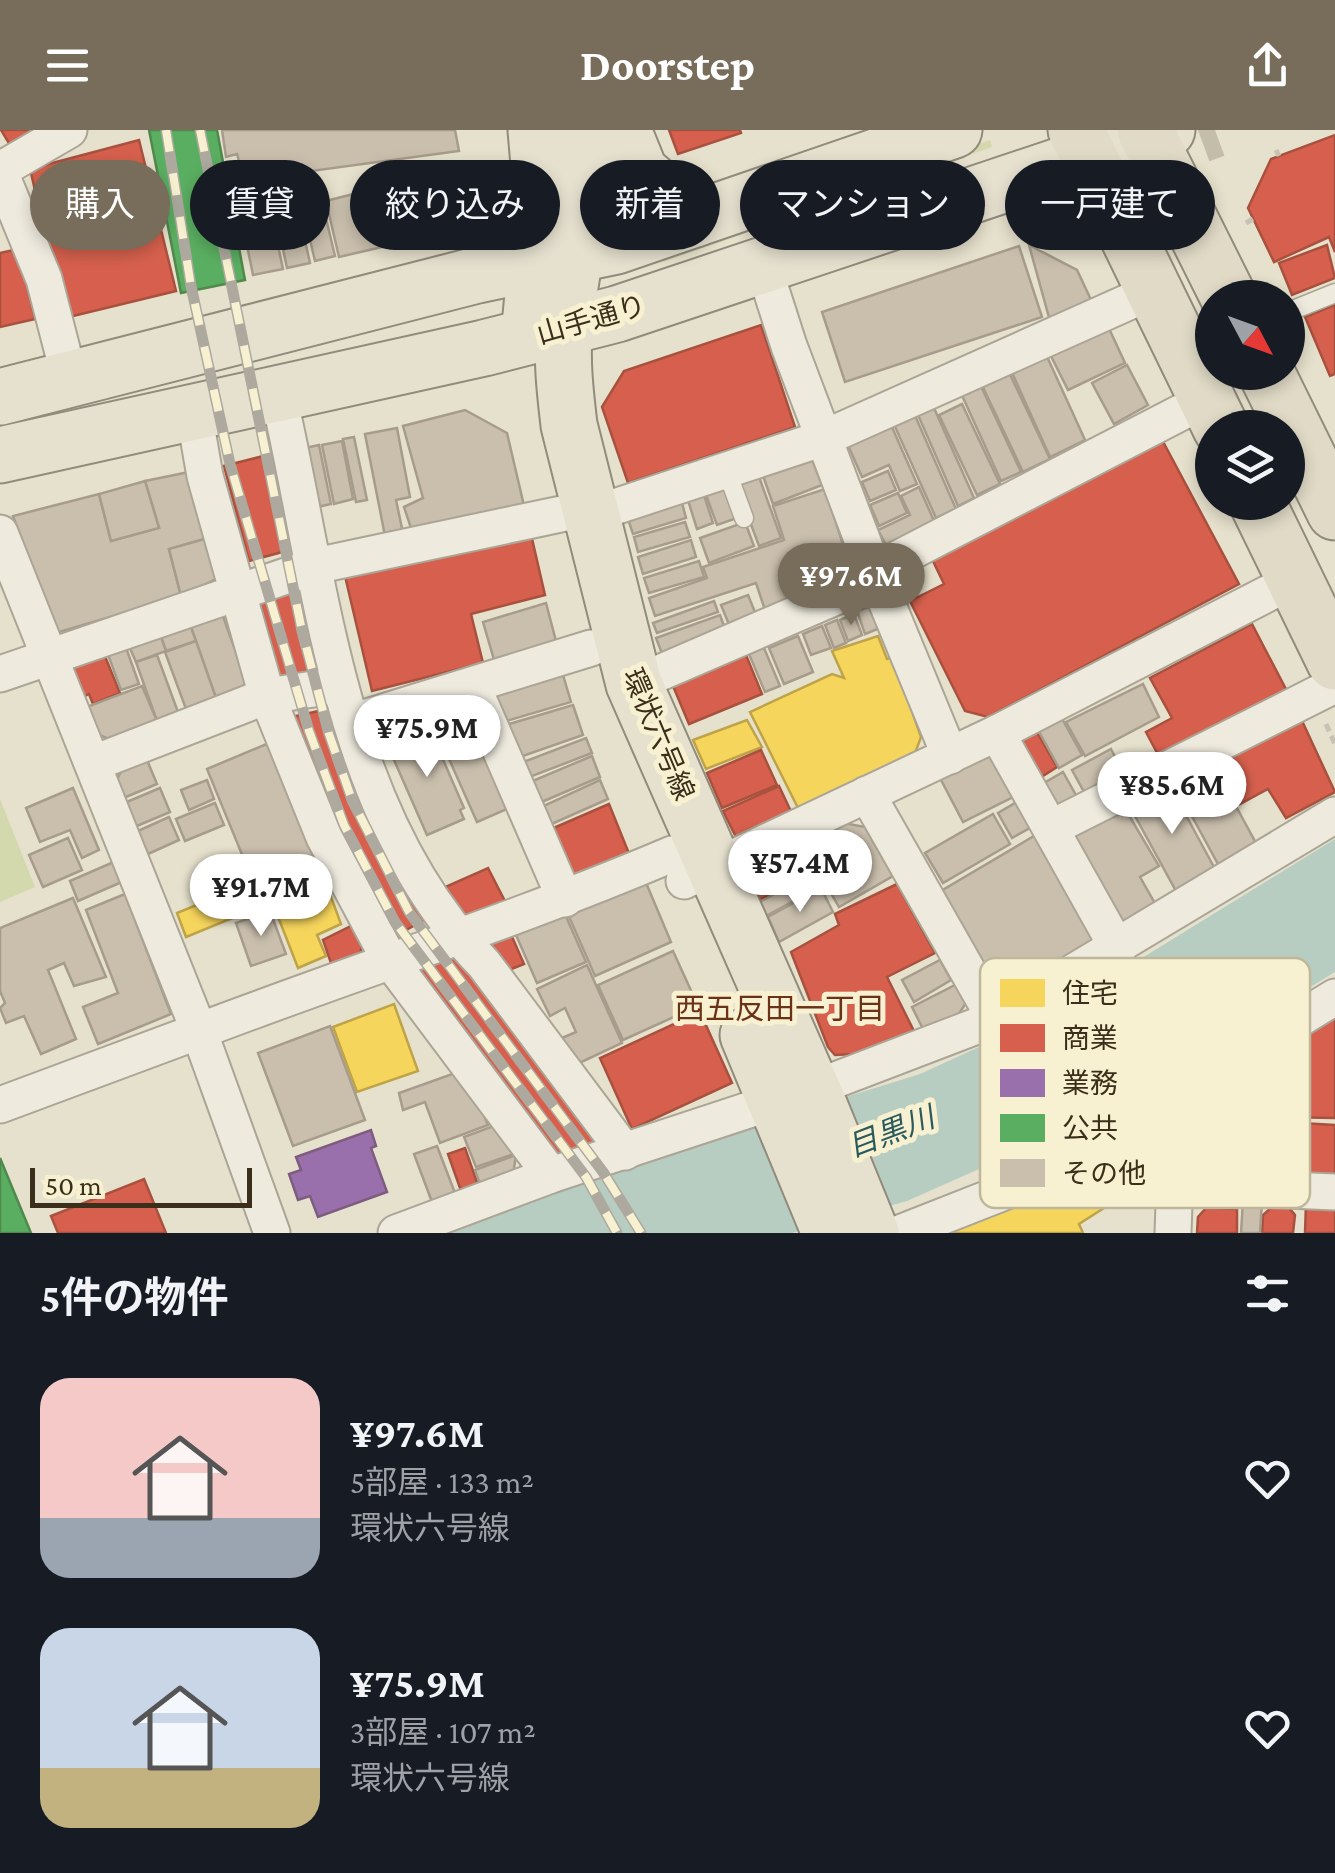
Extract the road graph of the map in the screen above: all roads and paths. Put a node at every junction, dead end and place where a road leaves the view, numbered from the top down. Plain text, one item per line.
1 (68, 130) edge
2 (536, 130) edge
3 (581, 130) edge
4 (624, 130) edge
5 (954, 130) edge
6 (1154, 132) edge
7 (1083, 144) edge
8 (635, 160) edge
9 (0, 171) edge
10 (720, 210) edge
11 (590, 250) edge
12 (556, 260) junction
13 (763, 265) junction
14 (1221, 280) edge
15 (1154, 291) junction
16 (1335, 293) edge
17 (1305, 305) edge
18 (547, 331) junction
19 (70, 380) junction
20 (1280, 390) edge
21 (278, 394) junction
22 (0, 397) edge
23 (1213, 410) edge
24 (194, 413) junction
25 (1195, 422) edge
26 (824, 438) junction
27 (1319, 442) edge
28 (0, 455) edge
29 (726, 468) junction
30 (1335, 512) edge
31 (575, 514) junction
32 (744, 518) dead end
33 (1266, 520) edge
34 (0, 534) edge
35 (315, 566) junction
36 (876, 575) junction
37 (1294, 580) junction
38 (238, 589) junction
39 (591, 648) junction
40 (50, 654) junction
41 (1335, 662) edge
42 (0, 674) edge
43 (634, 684) junction
44 (340, 685) junction
45 (1335, 685) edge
46 (473, 687) junction
47 (267, 696) junction
48 (352, 722) junction
49 (997, 733) junction
50 (950, 756) junction
51 (94, 762) junction
52 (867, 794) junction
53 (1335, 816) edge
54 (1053, 827) junction
55 (690, 867) junction
56 (565, 899) junction
57 (460, 940) junction
58 (1118, 949) junction
59 (1102, 958) edge
60 (389, 959) junction
61 (980, 995) edge
62 (1335, 997) edge
63 (1310, 1012) edge
64 (980, 1026) edge
65 (199, 1031) junction
66 (796, 1099) junction
67 (0, 1105) edge
68 (625, 1152) junction
69 (551, 1175) junction
70 (1310, 1191) edge
71 (1335, 1192) edge
72 (980, 1196) edge
73 (1174, 1208) edge
74 (867, 1231) edge
75 (272, 1233) edge
76 (396, 1233) edge
77 (1173, 1233) edge

1 - 9 street
2 - 12 main road
3 - 12 main road
4 - 8 main road
5 - 10 main road
6 - 7 main road, 山手通り
6 - 14 highway
7 - 13 main road, 山手通り
7 - 15 highway
9 - 19 street
11 - 12 main road
12 - 18 main road, 環状六号線
12 - 19 main road
13 - 18 main road, 山手通り
13 - 26 street
15 - 23 highway
15 - 26 street
16 - 17 lane
18 - 21 main road, 山手通り
18 - 31 main road, 環状六号線
19 - 22 main road
20 - 27 highway
21 - 24 main road, 山手通り
21 - 35 street
24 - 28 main road, 山手通り
24 - 38 street
25 - 36 street
26 - 29 street
26 - 36 street
27 - 30 highway
29 - 31 street
29 - 32 lane
31 - 35 street
31 - 39 main road, 環状六号線
31 - 43 main road, 環状六号線
33 - 37 highway
34 - 40 street
35 - 38 street
35 - 44 street
36 - 43 street
36 - 50 street
37 - 41 highway
37 - 49 street
38 - 40 street
38 - 47 street
39 - 46 street
39 - 55 main road, 環状六号線
40 - 42 street
40 - 51 street
43 - 55 main road, 環状六号線
44 - 47 street
44 - 48 street
45 - 54 street
46 - 48 street
46 - 56 street
47 - 51 street
47 - 60 street
48 - 57 street
49 - 50 street
49 - 54 street
50 - 52 street
51 - 65 street
52 - 55 street
52 - 61 street
53 - 58 street
54 - 58 street
55 - 56 street
55 - 66 main road, 環状六号線
56 - 57 street
57 - 60 street
57 - 68 street
58 - 59 street
60 - 65 street
60 - 69 street
62 - 63 street
64 - 66 street
65 - 67 street
65 - 75 street
66 - 68 street
66 - 74 main road, 環状六号線
68 - 69 street
69 - 76 street
70 - 71 street
72 - 74 street
73 - 77 street

